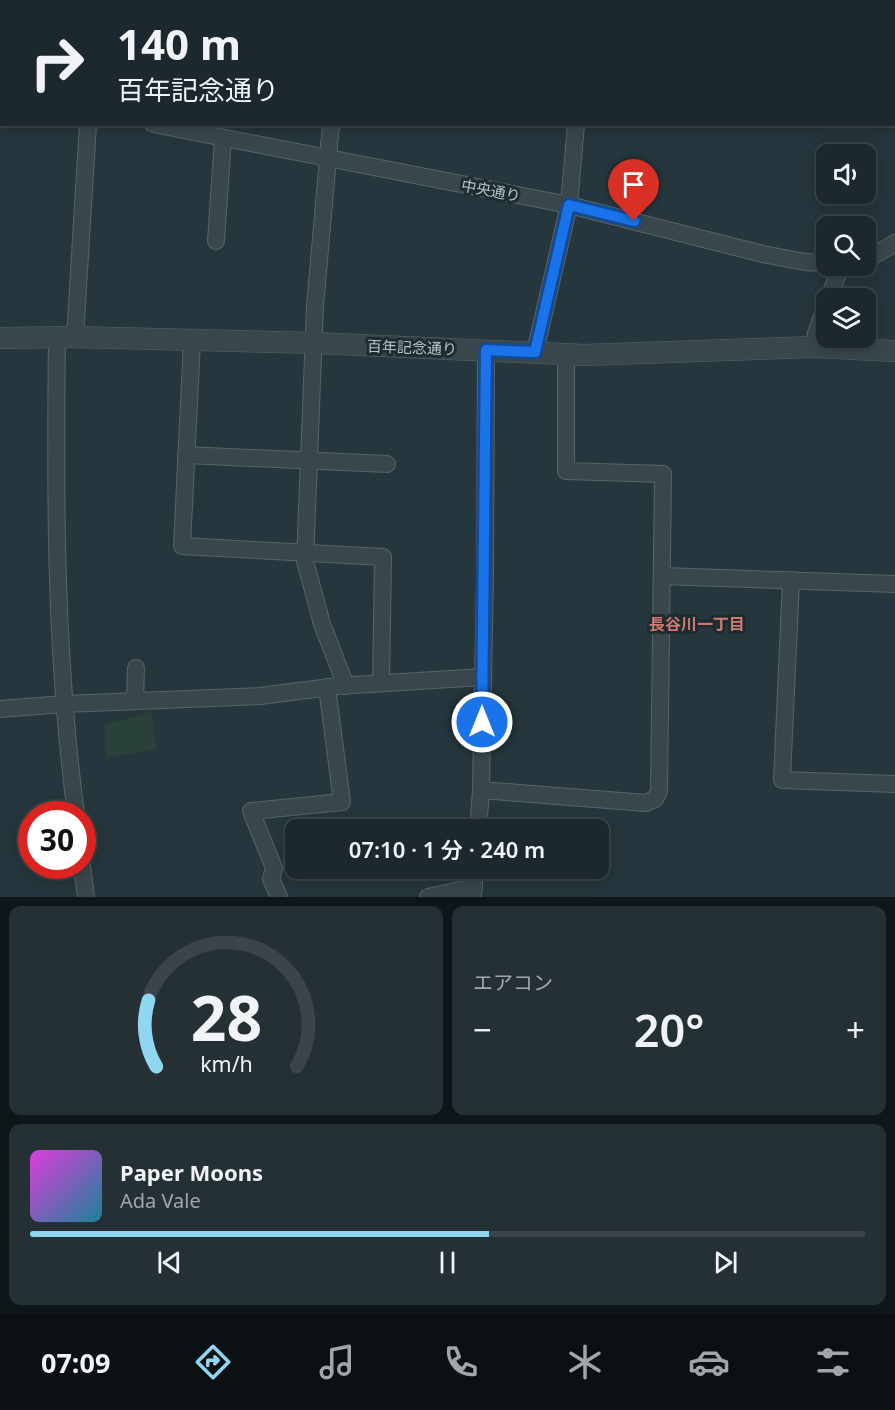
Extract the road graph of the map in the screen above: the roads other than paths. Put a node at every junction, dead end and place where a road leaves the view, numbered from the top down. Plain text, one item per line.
1 (88, 126) edge
2 (163, 126) edge
3 (331, 126) edge
4 (576, 126) edge
5 (223, 138) junction
6 (328, 158) junction
7 (569, 205) junction
8 (216, 241) dead end
9 (895, 243) edge
10 (876, 254) edge
11 (816, 263) edge
12 (816, 333) edge
13 (66, 337) junction
14 (0, 338) edge
15 (192, 340) junction
16 (315, 343) junction
17 (814, 347) junction
18 (486, 350) junction
19 (895, 351) edge
20 (535, 352) junction
21 (566, 354) junction
22 (186, 454) junction
23 (310, 460) junction
24 (387, 464) dead end
25 (305, 554) junction
26 (662, 576) junction
27 (791, 580) junction
28 (895, 584) edge
29 (136, 668) dead end
30 (482, 677) junction
31 (381, 683) junction
32 (346, 686) junction
33 (327, 687) junction
34 (135, 701) junction
35 (64, 704) junction
36 (0, 709) edge
37 (895, 784) edge
38 (481, 790) junction
39 (75, 801) edge
40 (479, 819) edge
41 (84, 879) edge
42 (473, 892) edge
43 (86, 897) edge
44 (279, 897) edge
45 (428, 897) edge

1 - 13 street
2 - 5 street, 中央通り
3 - 6 street
4 - 7 street
5 - 6 street, 中央通り
5 - 8 street
6 - 7 street, 中央通り
6 - 16 street
7 - 11 street, 中央通り
7 - 20 street
9 - 10 street
12 - 17 street
13 - 14 street, 百年記念通り
13 - 15 street, 百年記念通り
13 - 35 street
15 - 16 street, 百年記念通り
15 - 22 street
16 - 18 street, 百年記念通り
16 - 23 street
17 - 19 street, 百年記念通り
17 - 21 street, 百年記念通り
18 - 20 street, 百年記念通り
18 - 30 street
20 - 21 street, 百年記念通り
21 - 26 street
22 - 23 street
22 - 25 street
23 - 24 street
23 - 25 street
25 - 31 street
25 - 32 street
26 - 27 street
26 - 38 street
27 - 28 street
27 - 37 street
29 - 34 street
30 - 31 street
30 - 38 street
31 - 32 street
32 - 33 street
33 - 34 street
33 - 44 street
34 - 35 street
35 - 36 street
35 - 39 street
38 - 40 street
41 - 43 street
42 - 45 street

